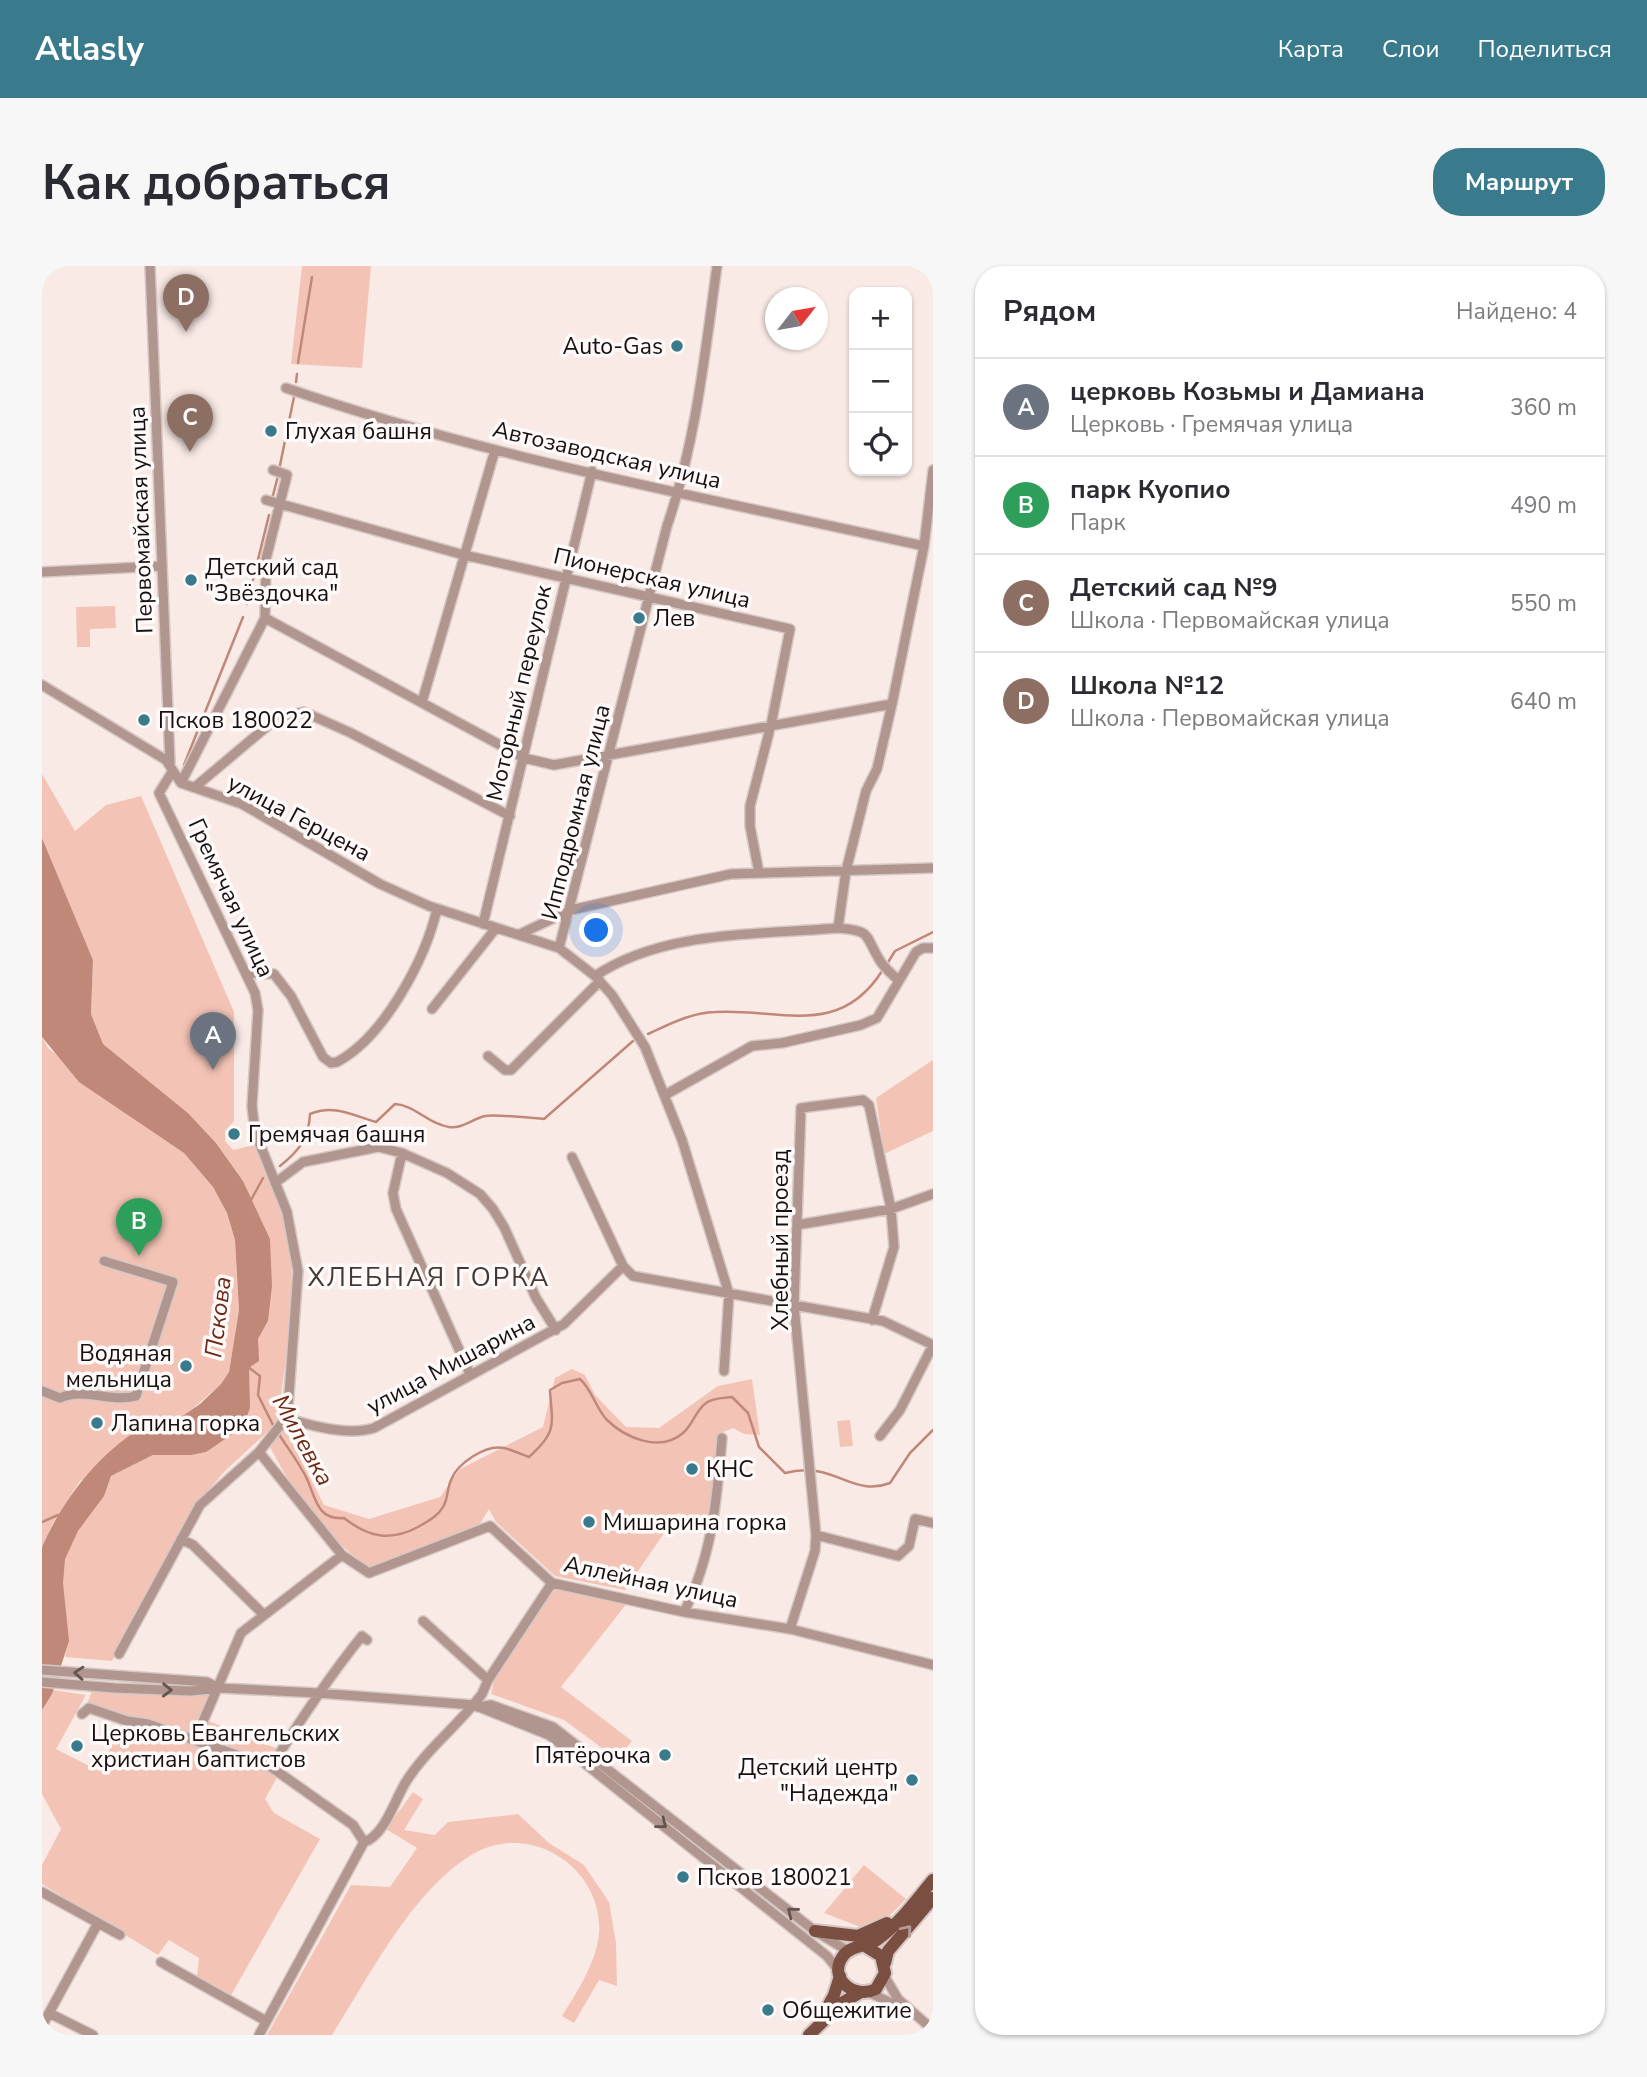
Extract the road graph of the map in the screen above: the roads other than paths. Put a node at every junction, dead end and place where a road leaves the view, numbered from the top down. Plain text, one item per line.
1 (150, 266) edge
2 (717, 266) edge
3 (286, 388) dead end
4 (495, 450) junction
5 (933, 470) edge
6 (592, 471) junction
7 (277, 472) dead end
8 (679, 493) junction
9 (266, 500) dead end
10 (280, 503) junction
11 (924, 546) junction
12 (464, 555) junction
13 (162, 566) junction
14 (42, 572) edge
15 (566, 579) junction
16 (650, 598) junction
17 (265, 618) junction
18 (42, 685) edge
19 (422, 702) junction
20 (892, 704) junction
21 (771, 725) junction
22 (609, 757) junction
23 (524, 758) junction
24 (172, 772) junction
25 (181, 783) junction
26 (195, 787) junction
27 (510, 816) junction
28 (933, 868) edge
29 (846, 870) junction
30 (759, 873) junction
31 (437, 909) junction
32 (571, 910) junction
33 (483, 924) junction
34 (496, 928) junction
35 (838, 928) junction
36 (519, 934) junction
37 (559, 948) junction
38 (933, 948) edge
39 (247, 973) junction
40 (598, 979) junction
41 (898, 980) junction
42 (432, 1009) dead end
43 (488, 1056) dead end
44 (665, 1095) junction
45 (402, 1153) junction
46 (572, 1157) dead end
47 (274, 1181) junction
48 (933, 1194) edge
49 (891, 1209) junction
50 (797, 1225) junction
51 (104, 1261) dead end
52 (623, 1266) junction
53 (729, 1294) junction
54 (794, 1305) junction
55 (872, 1320) junction
56 (555, 1330) junction
57 (933, 1345) edge
58 (724, 1371) dead end
59 (470, 1374) junction
60 (42, 1391) edge
61 (284, 1421) junction
62 (880, 1436) dead end
63 (722, 1438) dead end
64 (262, 1448) junction
65 (933, 1523) edge
66 (816, 1535) junction
67 (181, 1539) junction
68 (342, 1555) junction
69 (552, 1583) junction
70 (684, 1612) junction
71 (264, 1615) junction
72 (423, 1621) dead end
73 (790, 1629) junction
74 (367, 1640) dead end
75 (118, 1654) dead end
76 (933, 1665) edge
77 (42, 1670) edge
78 (488, 1680) junction
79 (42, 1682) edge
80 (219, 1688) junction
81 (318, 1693) junction
82 (476, 1706) junction
83 (82, 1714) dead end
84 (195, 1740) junction
85 (271, 1767) junction
86 (365, 1842) junction
87 (933, 1880) edge
88 (42, 1892) edge
89 (933, 1898) edge
90 (906, 1912) junction
91 (98, 1923) junction
92 (815, 1931) junction
93 (120, 1935) dead end
94 (865, 1946) junction
95 (848, 1951) junction
96 (161, 1962) dead end
97 (885, 1963) junction
98 (839, 1974) junction
99 (884, 1977) junction
100 (864, 1993) junction
101 (49, 2013) junction
102 (920, 2019) junction
103 (266, 2021) junction
104 (42, 2026) edge
105 (933, 2030) edge
106 (812, 2032) edge
107 (93, 2035) edge
108 (258, 2035) edge

1 - 13 street, Первомайская улица
2 - 8 street, Ипподромная улица
3 - 4 street, Автозаводская улица
4 - 6 street, Автозаводская улица
4 - 12 street
5 - 11 street
6 - 8 street, Автозаводская улица
6 - 15 street, Моторный переулок
7 - 10 street
8 - 11 street, Автозаводская улица
8 - 16 street, Ипподромная улица
9 - 10 street, Пионерская улица
10 - 12 street, Пионерская улица
10 - 17 street
11 - 20 street
12 - 15 street, Пионерская улица
12 - 19 street
13 - 14 street
13 - 24 street, Первомайская улица
15 - 16 street, Пионерская улица
15 - 23 street, Моторный переулок
16 - 21 street, Пионерская улица
16 - 22 street, Ипподромная улица
17 - 19 street
17 - 25 street
18 - 24 street
19 - 23 street
20 - 21 street
20 - 29 street
21 - 22 street
21 - 30 street, Пионерская улица
22 - 23 street
22 - 32 street, Ипподромная улица
23 - 27 street, Моторный переулок
24 - 25 street
24 - 39 street, Гремячая улица
25 - 26 street, улица Герцена
26 - 27 street
26 - 31 street, улица Герцена
27 - 33 street, Моторный переулок
28 - 29 street
29 - 30 street
29 - 35 street
30 - 32 street
31 - 33 street, улица Герцена
31 - 39 street
32 - 36 street
32 - 37 street, Ипподромная улица
33 - 34 street, улица Герцена
34 - 36 street, улица Герцена
34 - 42 street
35 - 40 street
35 - 41 street
36 - 37 street, улица Герцена
37 - 40 street, Ипподромная улица
38 - 41 street
39 - 47 street, Гремячая улица
40 - 43 street
40 - 44 street, Ипподромная улица
41 - 44 street
44 - 53 street, Ипподромная улица
45 - 47 street
45 - 56 street
45 - 59 street
46 - 52 street
47 - 61 street, Гремячая улица
48 - 49 street
49 - 50 street
49 - 50 street, Хлебный проезд
49 - 55 street
50 - 54 street, Хлебный проезд
51 - 60 street
52 - 53 street
52 - 56 street, улица Мишарина
53 - 54 street
53 - 58 street, Ипподромная улица
54 - 55 street
54 - 66 street, Хлебный проезд
55 - 57 street
56 - 59 street, улица Мишарина
57 - 62 street
59 - 61 street, улица Мишарина
61 - 64 street
63 - 70 street
64 - 67 street
64 - 68 street
65 - 66 street
66 - 73 street, Хлебный проезд
67 - 71 street
67 - 75 street
68 - 69 street, Аллейная улица
68 - 71 street
69 - 70 street, Аллейная улица
69 - 78 street
70 - 73 street, Аллейная улица
71 - 80 street
72 - 78 street
73 - 76 street, Аллейная улица
74 - 81 street
80 -> 77 street
78 - 82 street
79 -> 80 street
80 - 81 street
80 - 84 street
81 - 82 street
81 - 85 street
82 - 86 street
92 -> 82 street
82 -> 98 street
83 - 84 street
84 - 85 street
85 - 86 street
86 - 103 street
87 - 90 main road
88 - 91 street
97 -> 89 main road
90 - 92 main road
90 - 94 main road
91 - 93 street
91 - 101 street
92 - 95 street
94 - 95 main road
94 - 97 main road
95 - 98 main road
96 - 103 street
97 - 99 main road
98 - 100 main road
98 - 106 main road
99 - 100 main road
99 - 102 street
100 - 102 street
100 - 106 main road
101 - 104 street
101 - 107 street
102 - 105 street
103 - 108 street

